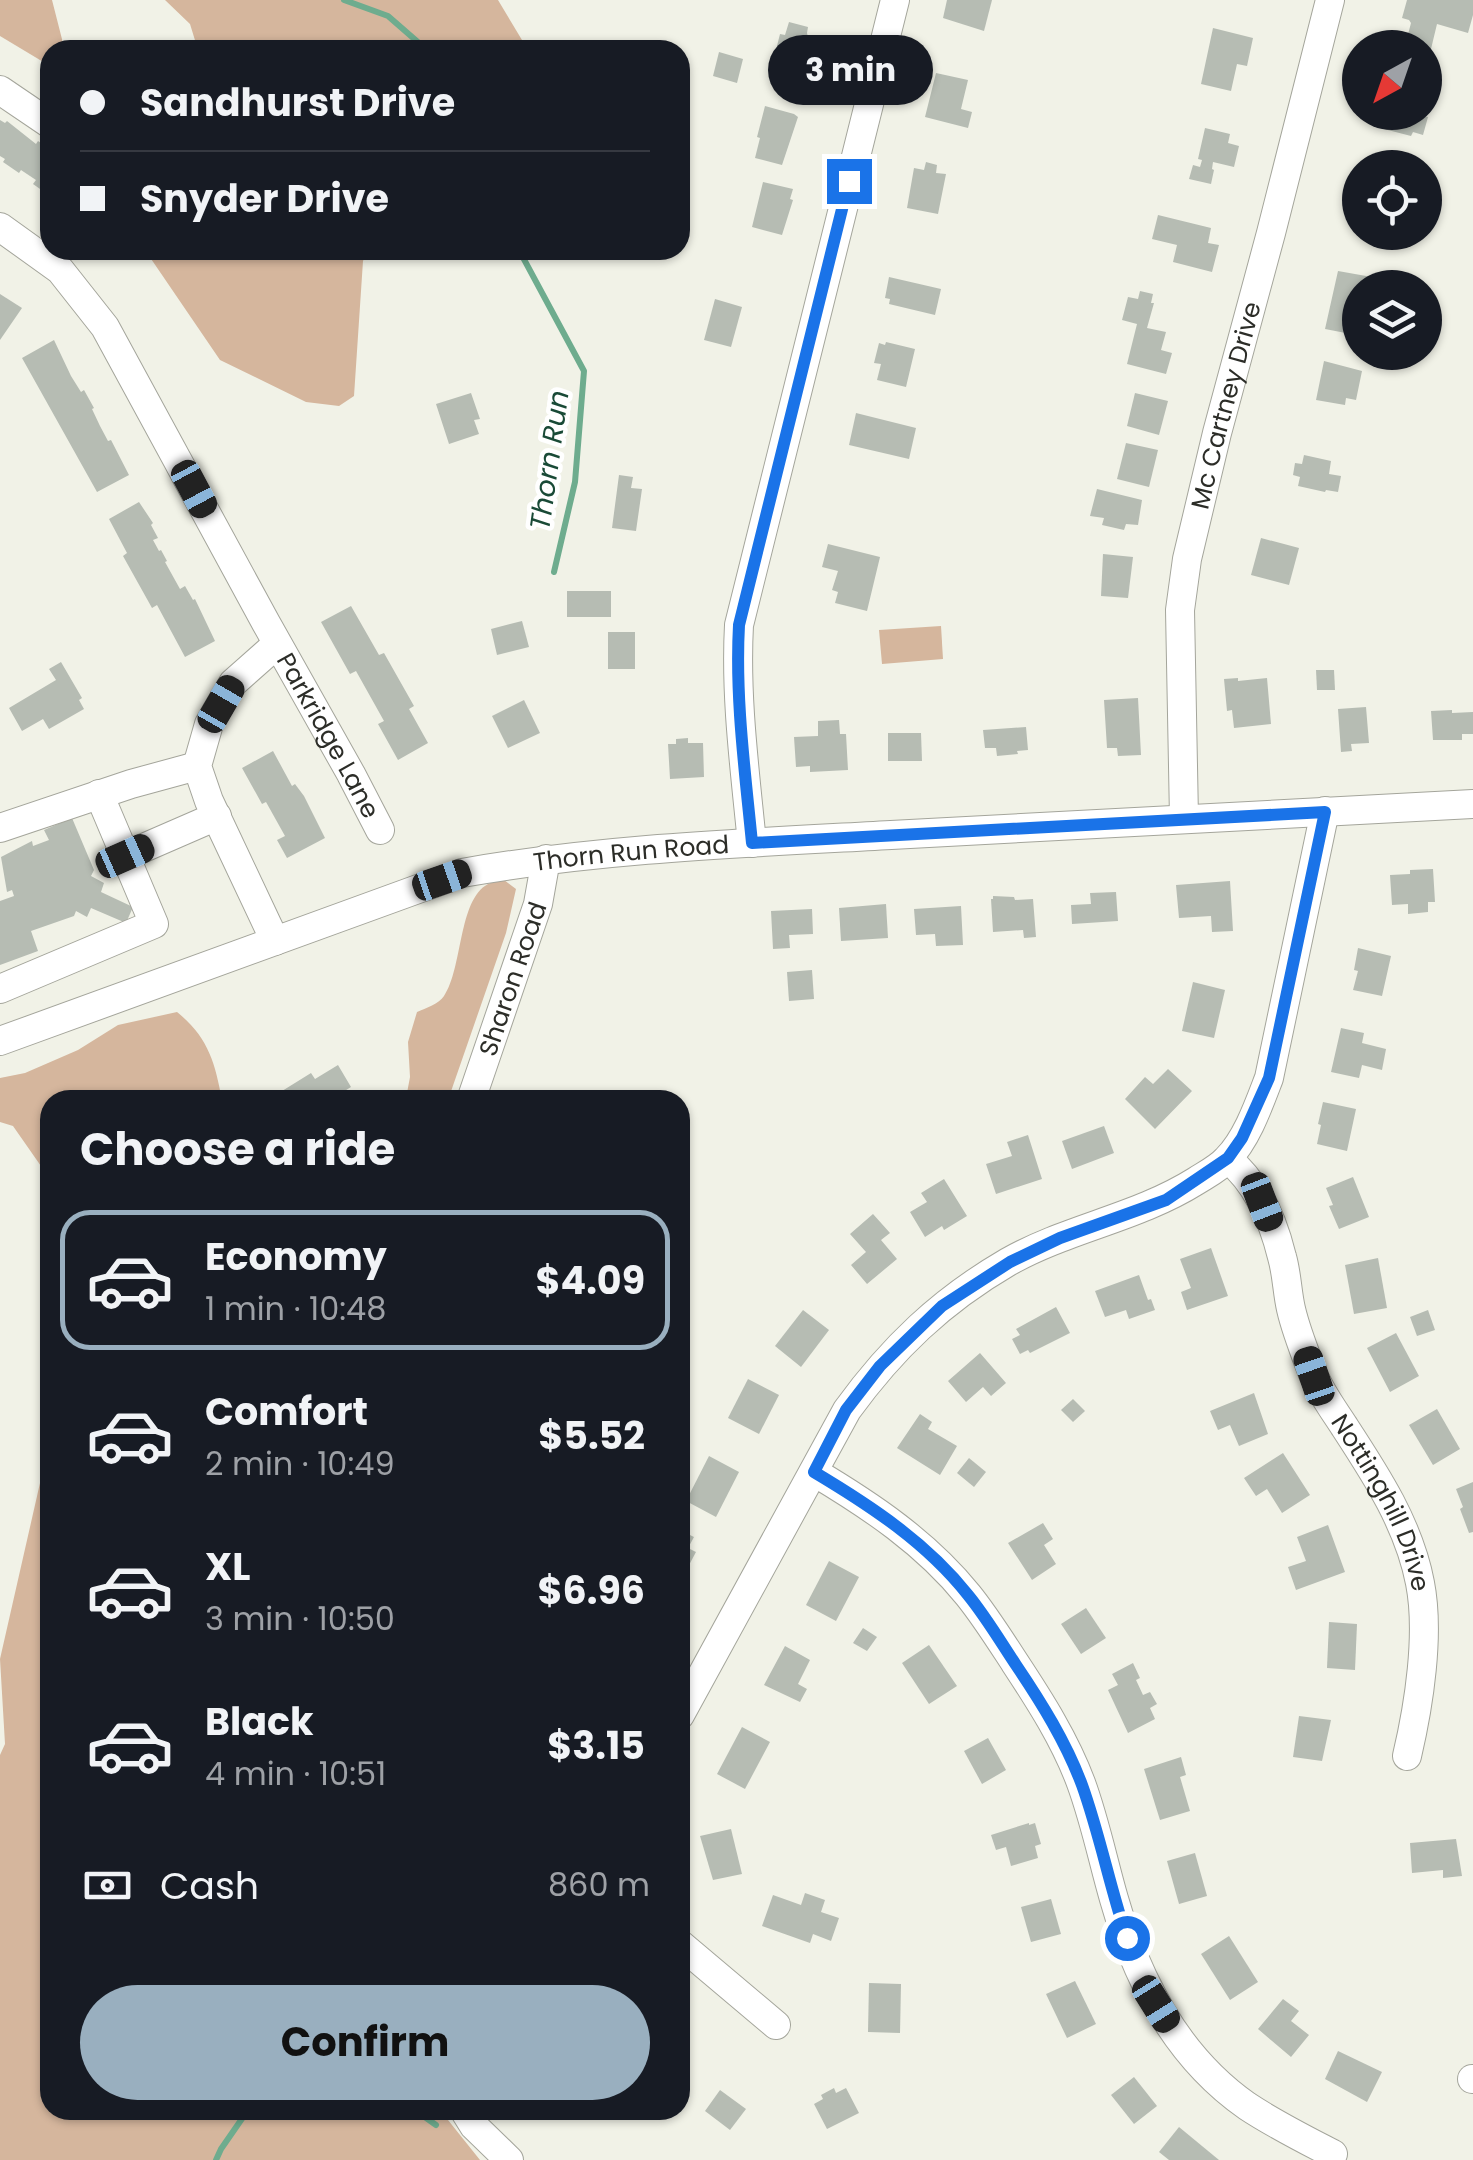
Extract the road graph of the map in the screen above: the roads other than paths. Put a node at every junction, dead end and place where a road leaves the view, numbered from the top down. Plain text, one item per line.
1 (895, 0) edge
2 (1330, 0) edge
3 (0, 90) edge
4 (40, 117) edge
5 (0, 227) edge
6 (40, 256) edge
7 (46, 260) edge
8 (277, 644) junction
9 (196, 766) junction
10 (98, 794) junction
11 (1473, 804) edge
12 (1325, 812) junction
13 (216, 816) junction
14 (1184, 818) junction
15 (0, 828) edge
16 (380, 830) dead end
17 (752, 843) junction
18 (125, 856) junction
19 (546, 859) junction
20 (274, 941) junction
21 (13, 984) edge
22 (0, 1041) edge
23 (474, 1090) edge
24 (1228, 1158) junction
25 (814, 1472) junction
26 (690, 1697) edge
27 (1407, 1756) dead end
28 (690, 1952) edge
29 (776, 2024) dead end
30 (470, 2120) edge
31 (1333, 2154) dead end
32 (509, 2160) edge

1 - 17 street
2 - 14 street, Mc Cartney Drive
3 - 4 street
5 - 6 street, Parkridge Lane
7 - 8 street, Parkridge Lane
8 - 9 street, Parkridge Lane
8 - 16 street, Parkridge Lane
9 - 10 street
9 - 13 street
10 - 15 street
10 - 18 street
11 - 12 street, Thorn Run Road
12 - 14 street, Thorn Run Road
12 - 24 street
13 - 18 street
13 - 20 street
14 - 17 street, Thorn Run Road
17 - 19 street, Thorn Run Road
18 - 21 street
19 - 20 street, Thorn Run Road
19 - 23 street, Sharon Road
20 - 22 street, Thorn Run Road
24 - 25 street
24 - 27 street, Nottinghill Drive
25 - 26 street
25 - 31 street
28 - 29 street
30 - 32 street

